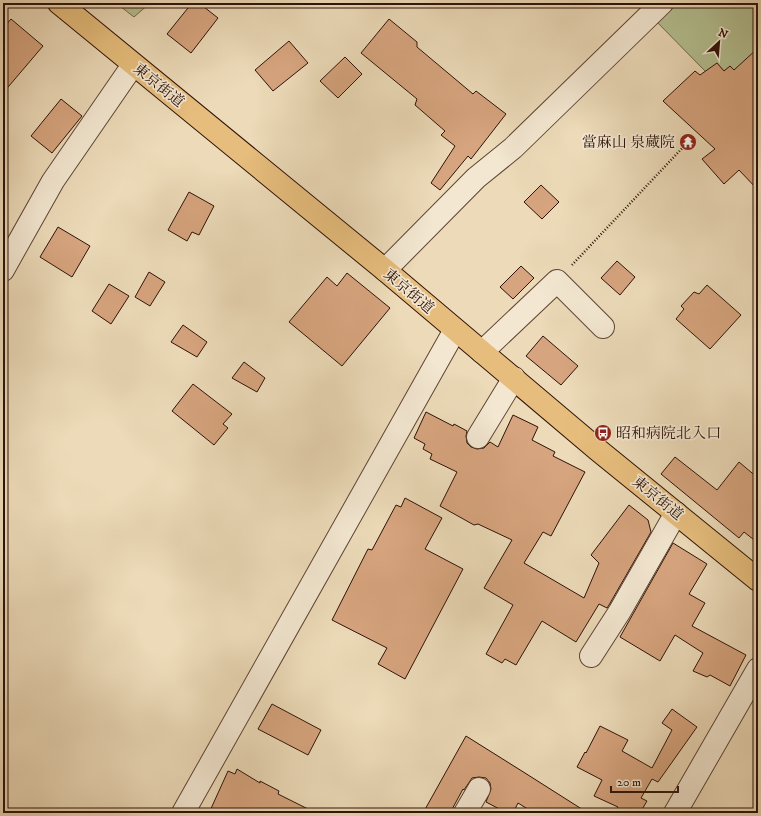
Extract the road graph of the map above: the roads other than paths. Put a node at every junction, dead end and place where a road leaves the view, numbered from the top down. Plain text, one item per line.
1 (60, 3) edge
2 (662, 3) edge
3 (133, 65) junction
4 (3, 270) edge
5 (385, 270) junction
6 (603, 328) dead end
7 (455, 330) junction
8 (482, 352) junction
9 (514, 378) junction
10 (478, 437) dead end
11 (676, 512) junction
12 (758, 580) edge
13 (591, 656) dead end
14 (758, 670) edge
15 (479, 789) dead end
16 (183, 813) edge
17 (465, 813) edge
18 (675, 813) edge

1 - 3 main road, 東京街道
2 - 5 street
3 - 4 street
3 - 5 main road, 東京街道
5 - 7 main road, 東京街道
6 - 8 street
7 - 8 main road, 東京街道
7 - 16 street
8 - 9 main road, 東京街道
9 - 10 street
9 - 11 main road, 東京街道
11 - 12 main road, 東京街道
11 - 13 street
14 - 18 street
15 - 17 street

